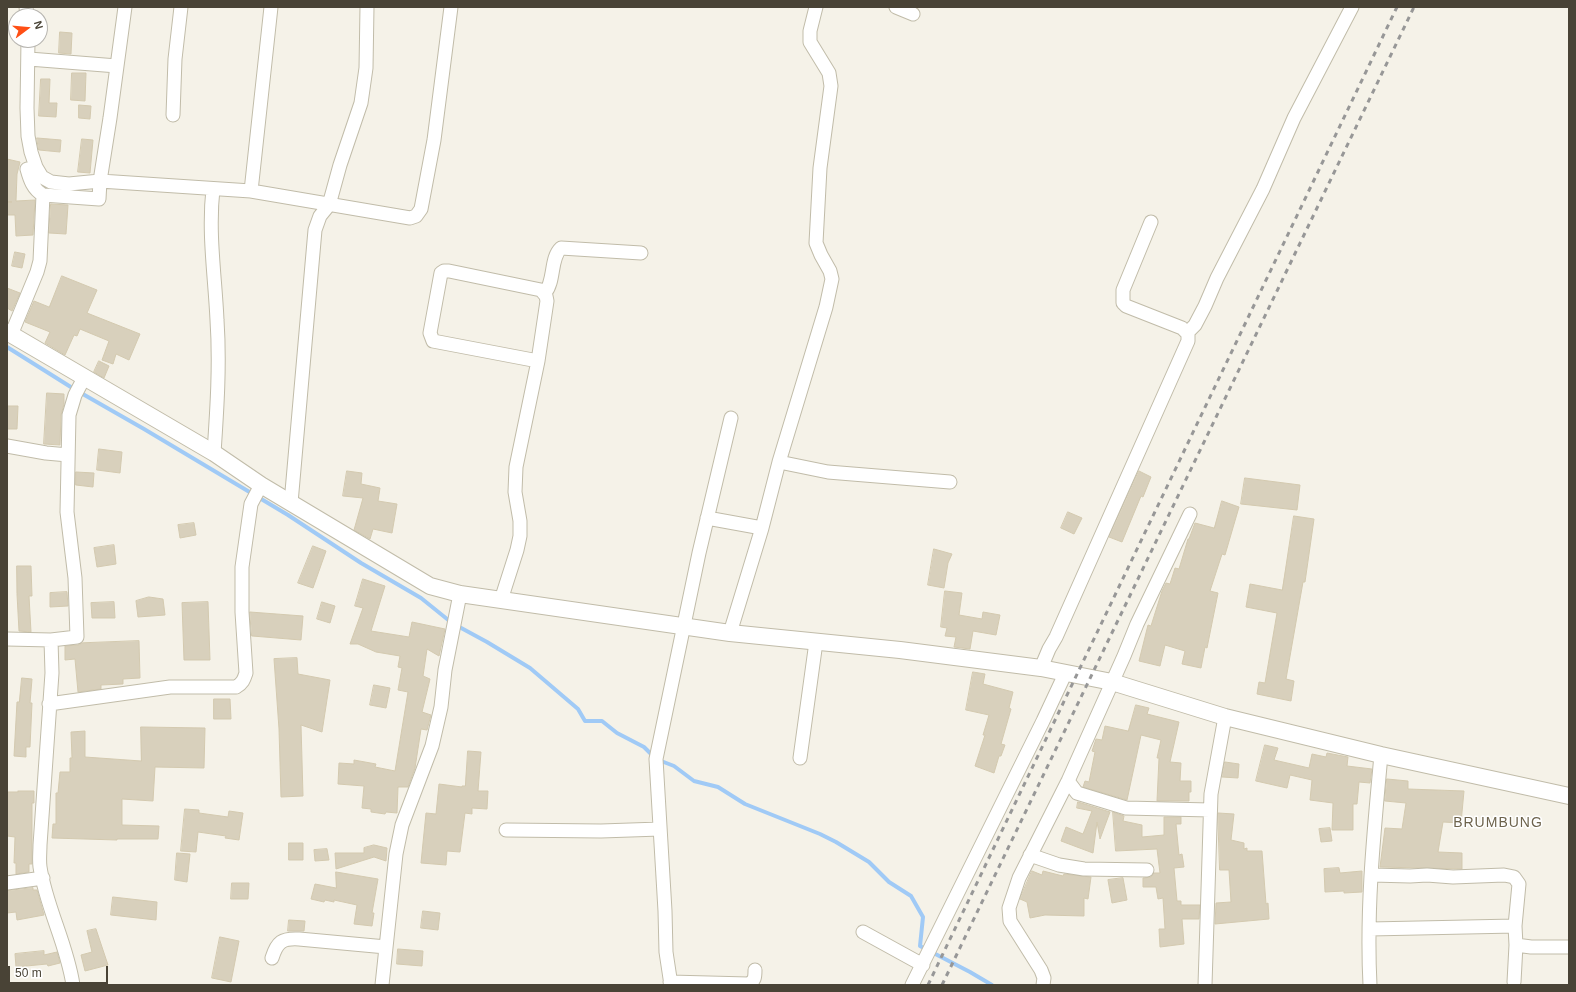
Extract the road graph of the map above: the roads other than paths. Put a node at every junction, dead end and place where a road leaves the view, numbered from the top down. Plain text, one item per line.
1 (125, 7) edge
2 (181, 7) edge
3 (271, 7) edge
4 (367, 7) edge
5 (451, 7) edge
6 (816, 7) edge
7 (896, 7) edge
8 (1352, 7) edge
9 (913, 14) dead end
10 (28, 48) edge
11 (28, 59) junction
12 (117, 66) junction
13 (172, 115) dead end
14 (36, 166) junction
15 (100, 182) junction
16 (212, 189) junction
17 (251, 191) junction
18 (43, 195) junction
19 (329, 205) junction
20 (1151, 222) dead end
21 (641, 253) dead end
22 (544, 293) junction
23 (1187, 333) junction
24 (9, 334) edge
25 (538, 362) junction
26 (84, 378) junction
27 (730, 418) dead end
28 (7, 446) edge
29 (214, 453) junction
30 (68, 455) junction
31 (779, 462) junction
32 (950, 482) dead end
33 (260, 487) junction
34 (291, 503) junction
35 (1190, 514) dead end
36 (707, 518) junction
37 (762, 528) junction
38 (460, 594) junction
39 (501, 600) junction
40 (684, 627) junction
41 (730, 633) junction
42 (7, 639) edge
43 (51, 640) junction
44 (816, 642) junction
45 (1041, 668) junction
46 (1065, 674) junction
47 (1112, 682) junction
48 (49, 704) junction
49 (1225, 717) junction
50 (1381, 755) junction
51 (800, 758) dead end
52 (1068, 781) junction
53 (1569, 796) edge
54 (1210, 810) junction
55 (660, 829) junction
56 (506, 830) dead end
57 (1030, 855) junction
58 (1147, 870) dead end
59 (1372, 875) junction
60 (43, 878) junction
61 (7, 883) edge
62 (1515, 926) junction
63 (1370, 929) junction
64 (863, 932) dead end
65 (1516, 945) junction
66 (386, 947) junction
67 (1569, 947) edge
68 (272, 958) dead end
69 (924, 962) junction
70 (755, 970) dead end
71 (1514, 982) dead end
72 (670, 984) edge
73 (73, 985) edge
74 (382, 985) edge
75 (912, 985) edge
76 (1043, 985) edge
77 (1205, 985) edge
78 (1370, 985) edge

1 - 12 street
2 - 13 street
3 - 17 street
4 - 19 street
5 - 19 street
6 - 31 street
7 - 9 street
8 - 23 street
10 - 11 street
11 - 12 street
11 - 14 street
12 - 15 street
14 - 15 street
14 - 18 street
15 - 16 street
15 - 18 street
16 - 17 street
16 - 29 street
17 - 19 street
18 - 24 street
19 - 34 street
20 - 23 street
21 - 22 street
22 - 25 street
22 - 25 street
23 - 45 street
24 - 26 street
25 - 39 street
26 - 29 street
26 - 30 street
27 - 36 street
28 - 30 street
29 - 33 street
30 - 43 street
31 - 32 street
31 - 37 street
33 - 34 street
33 - 48 street
34 - 38 street
35 - 47 street
36 - 37 street
36 - 40 street
37 - 41 street
38 - 39 street
38 - 66 street
39 - 40 street
40 - 41 street
40 - 55 street
41 - 44 street
42 - 43 street
43 - 48 street
44 - 45 street
44 - 51 street
45 - 46 street
46 - 47 street
46 - 69 street
47 - 49 street
47 - 52 street
48 - 60 street
49 - 50 street
49 - 54 street
50 - 53 street
50 - 59 street
52 - 54 street
52 - 57 street
54 - 77 street
55 - 56 street
55 - 72 street
57 - 58 street
57 - 76 street
59 - 62 street
59 - 63 street
60 - 61 street
60 - 73 street
62 - 63 street
62 - 65 street
63 - 78 street
64 - 69 street
65 - 67 street
65 - 71 street
66 - 68 street
66 - 74 street
69 - 75 street
70 - 72 street

